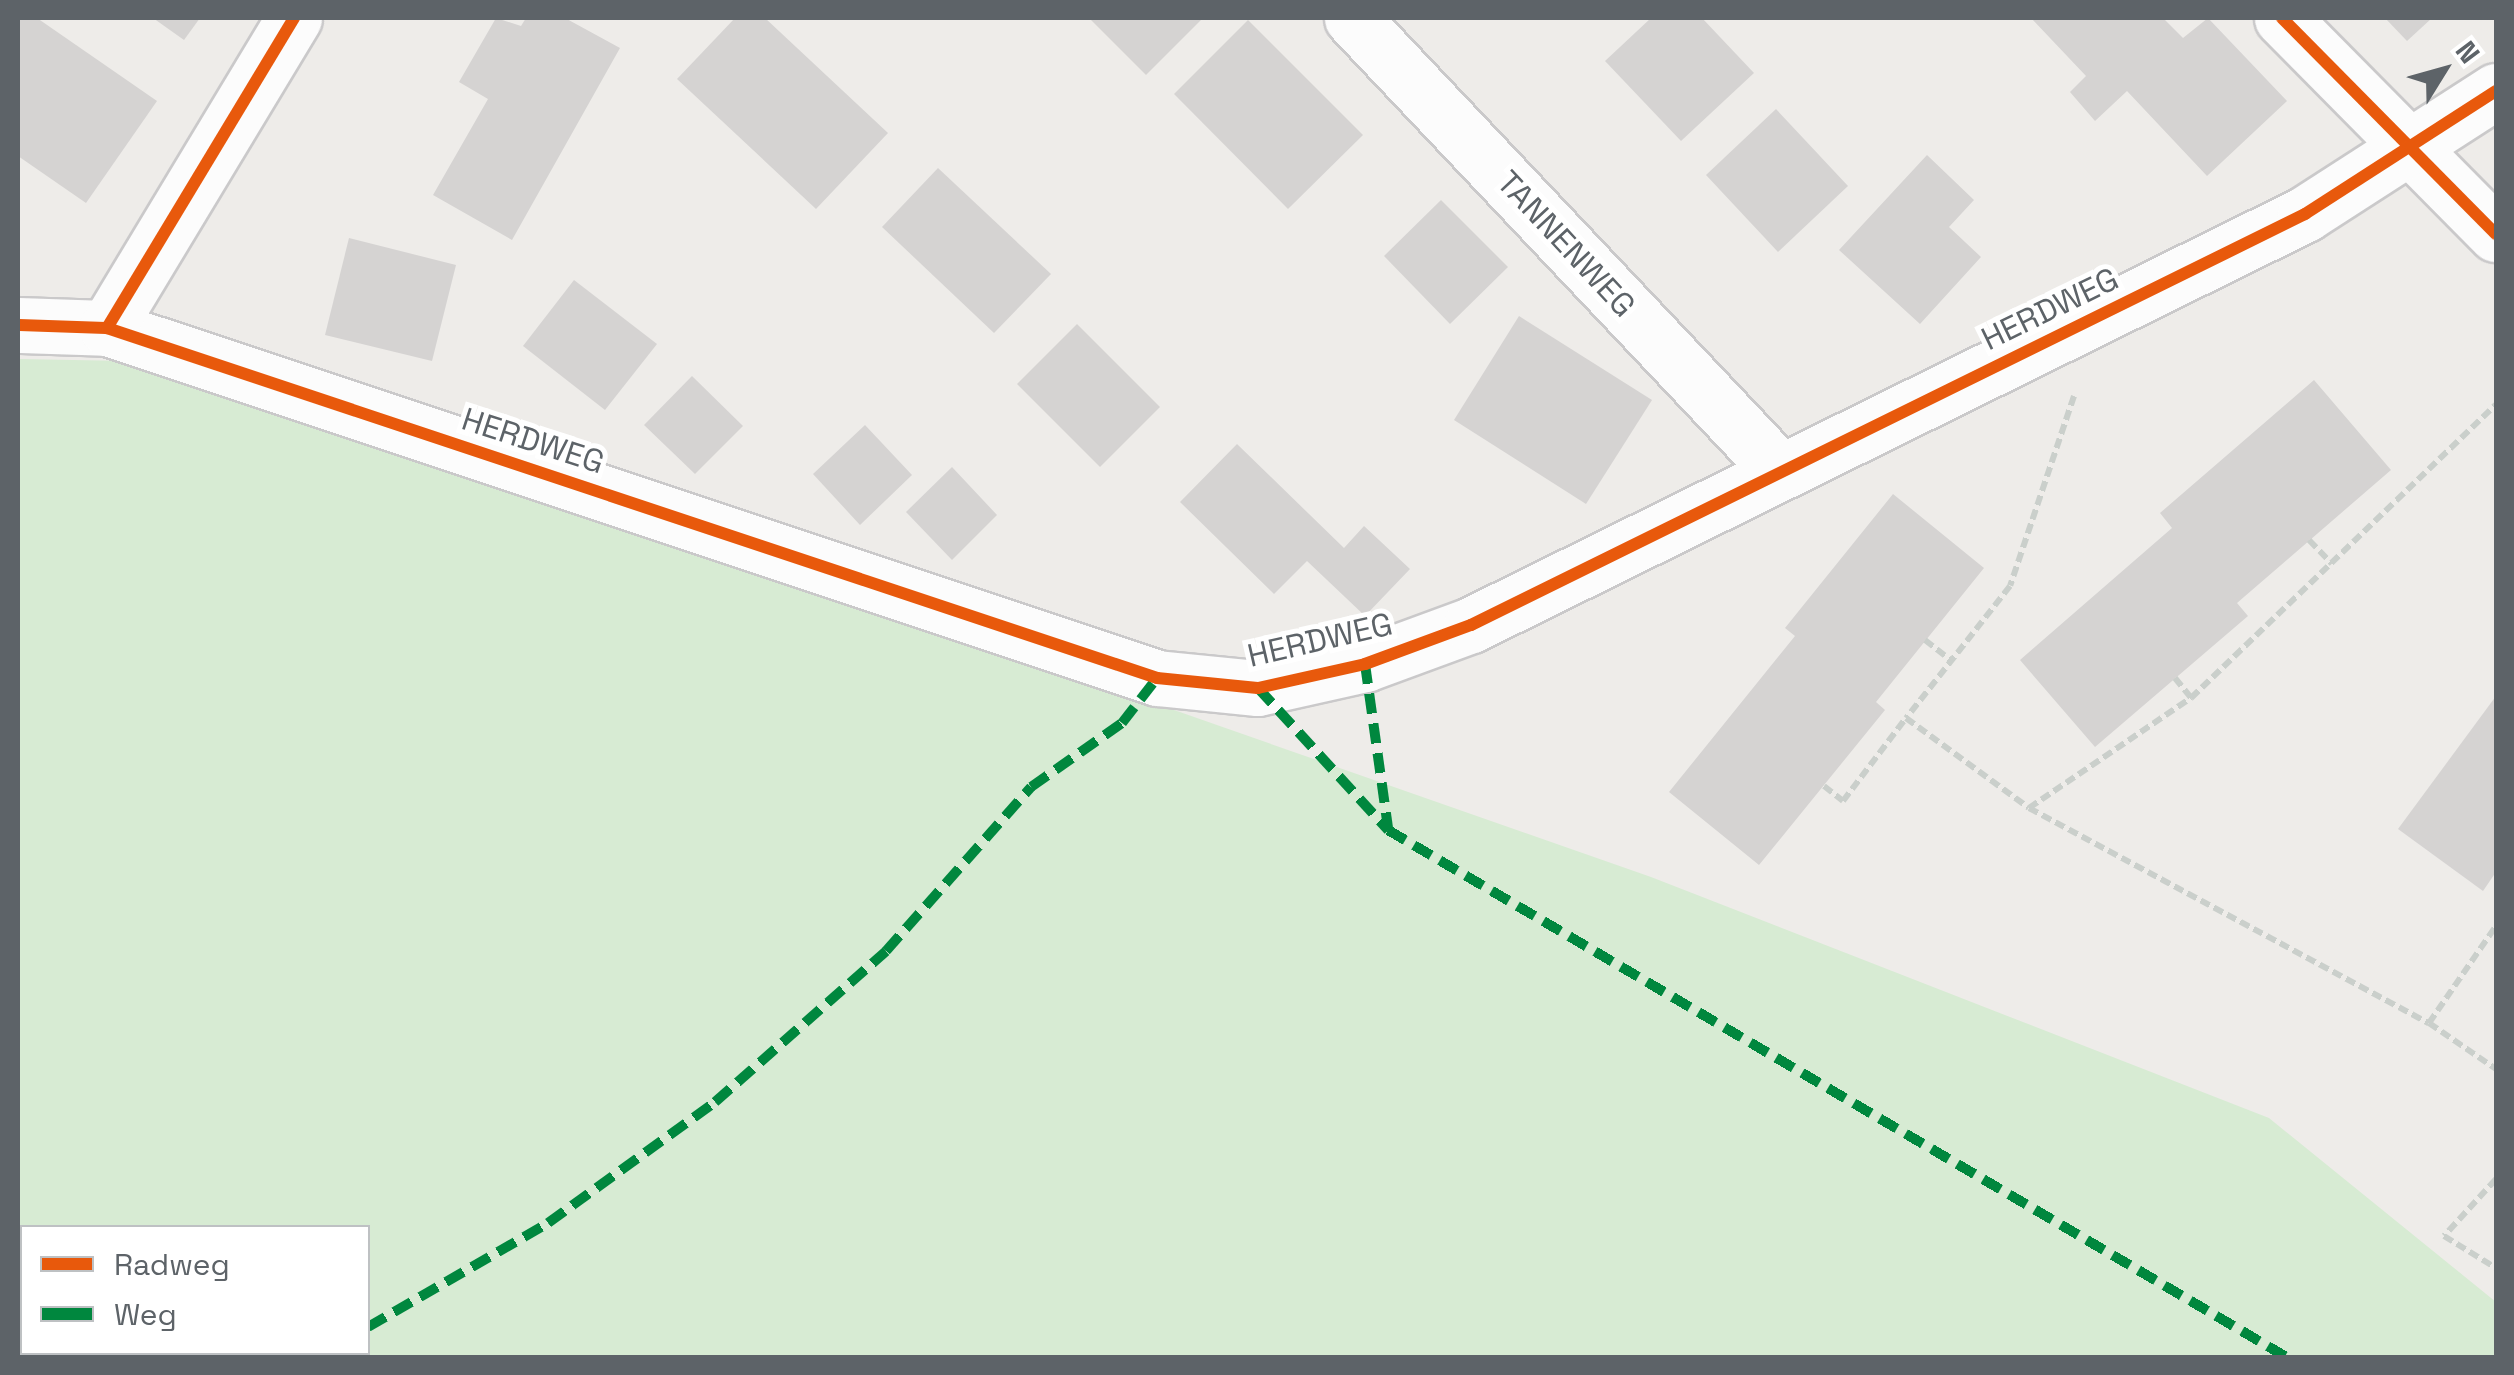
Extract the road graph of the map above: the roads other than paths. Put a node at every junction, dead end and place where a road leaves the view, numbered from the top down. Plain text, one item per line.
1 (294, 18) edge
2 (1352, 18) edge
3 (2282, 18) edge
4 (2496, 90) edge
5 (2410, 146) junction
6 (2496, 234) edge
7 (18, 325) edge
8 (107, 328) junction
9 (1779, 470) junction

1 - 8 street
2 - 9 street, TANNENWEG
3 - 5 street
4 - 5 street, HERDWEG
5 - 6 street
5 - 9 street, HERDWEG
7 - 8 street, HERDWEG
8 - 9 street, HERDWEG

